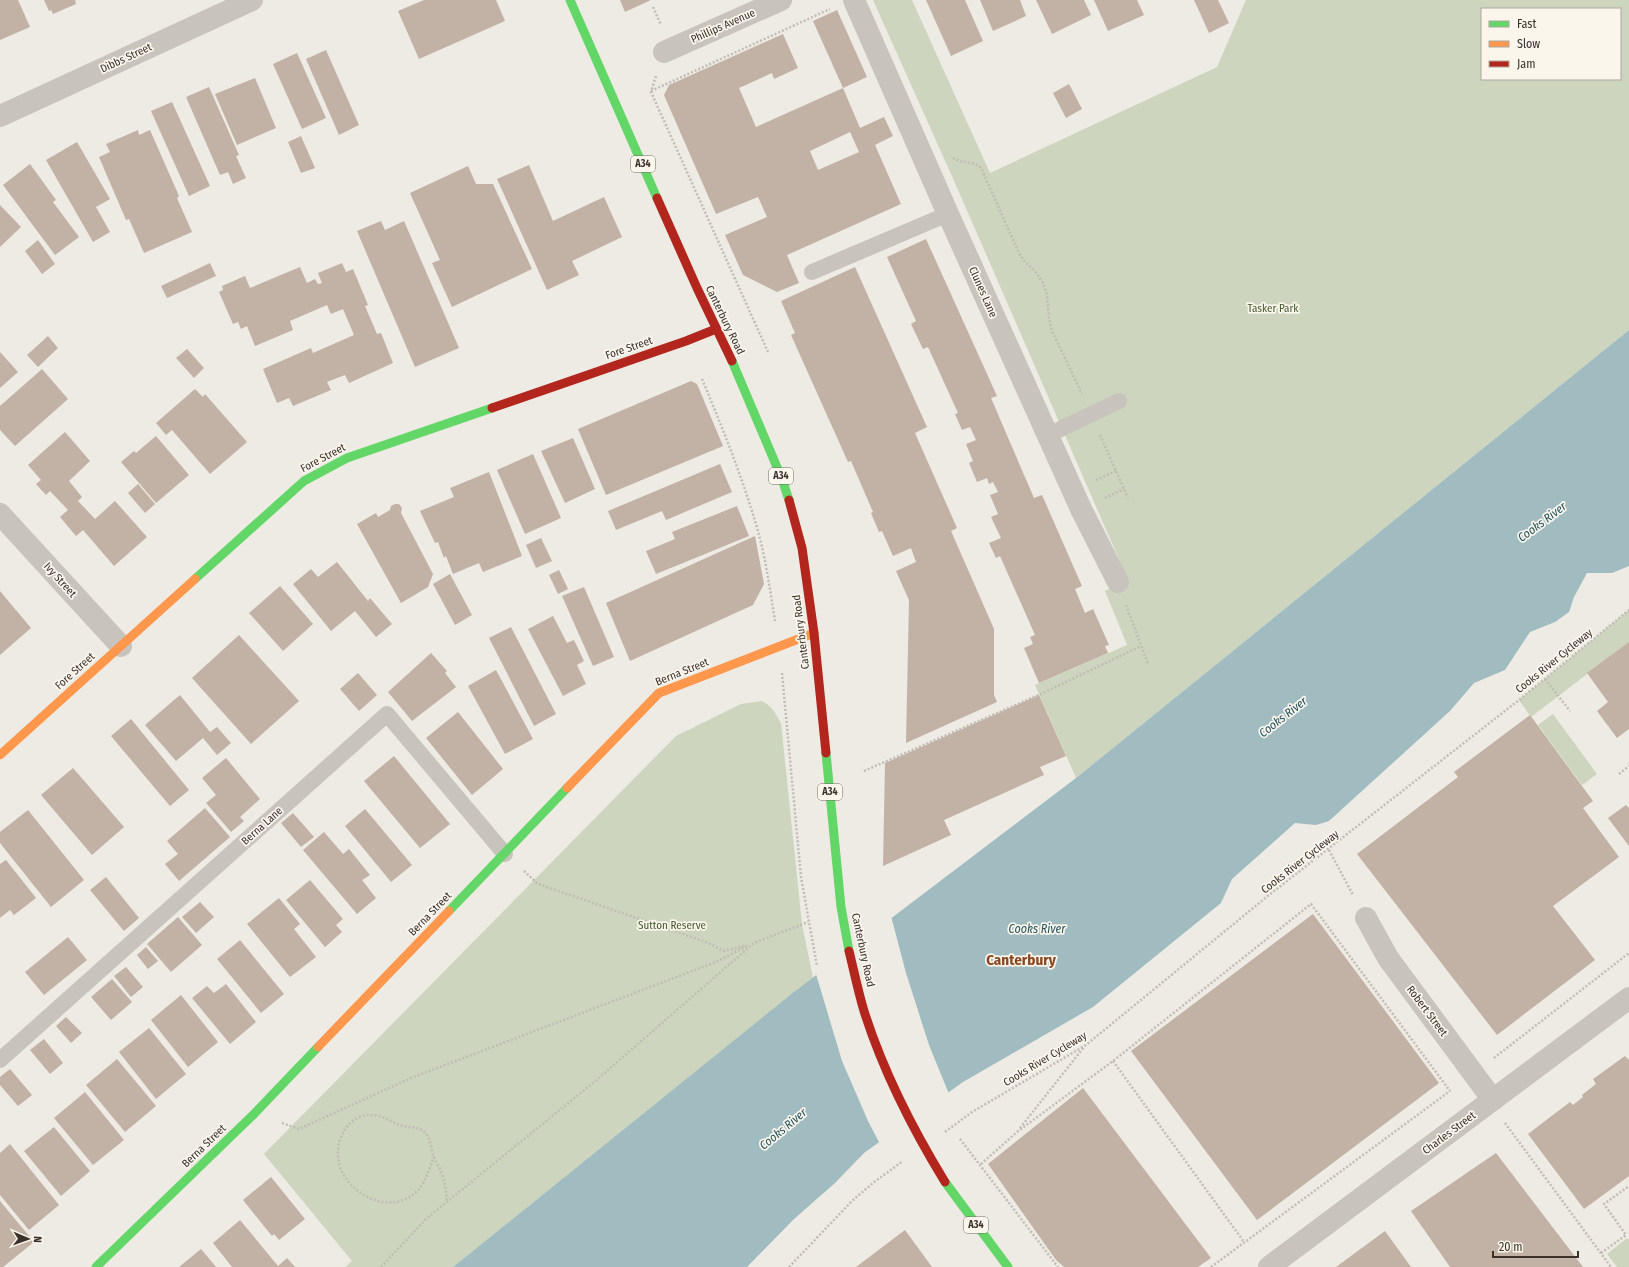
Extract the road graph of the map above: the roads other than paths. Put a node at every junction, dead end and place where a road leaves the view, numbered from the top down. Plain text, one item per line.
1 (252, 0) edge
2 (570, 0) edge
3 (781, 0) edge
4 (854, 0) edge
5 (664, 52) dead end
6 (0, 116) edge
7 (948, 214) junction
8 (812, 272) dead end
9 (716, 329) junction
10 (1119, 401) dead end
11 (1048, 435) junction
12 (0, 514) edge
13 (1118, 582) road end
14 (814, 633) junction
15 (121, 646) junction
16 (0, 756) edge
17 (505, 854) junction
18 (1366, 918) dead end
19 (1629, 998) edge
20 (0, 1060) edge
21 (1493, 1100) junction
22 (96, 1267) edge
23 (1008, 1267) edge
24 (1269, 1267) edge

1 - 6 street, Dibbs Street
2 - 9 main road, Canterbury Road / A34
3 - 5 street, Phillips Avenue
4 - 7 street, Clunes Lane
7 - 8 lane
7 - 11 street, Clunes Lane
9 - 14 main road, Canterbury Road / A34
9 - 15 main road, Fore Street
10 - 11 lane
11 - 13 street, Clunes Lane
12 - 15 street, Ivy Street
14 - 17 main road, Berna Street
14 - 23 main road, Canterbury Road / A34, bridge
15 - 16 main road, Fore Street
17 - 20 lane, Berna Lane
17 - 22 main road, Berna Street
18 - 21 street, Robert Street
19 - 21 street, Charles Street
21 - 24 street, Charles Street

